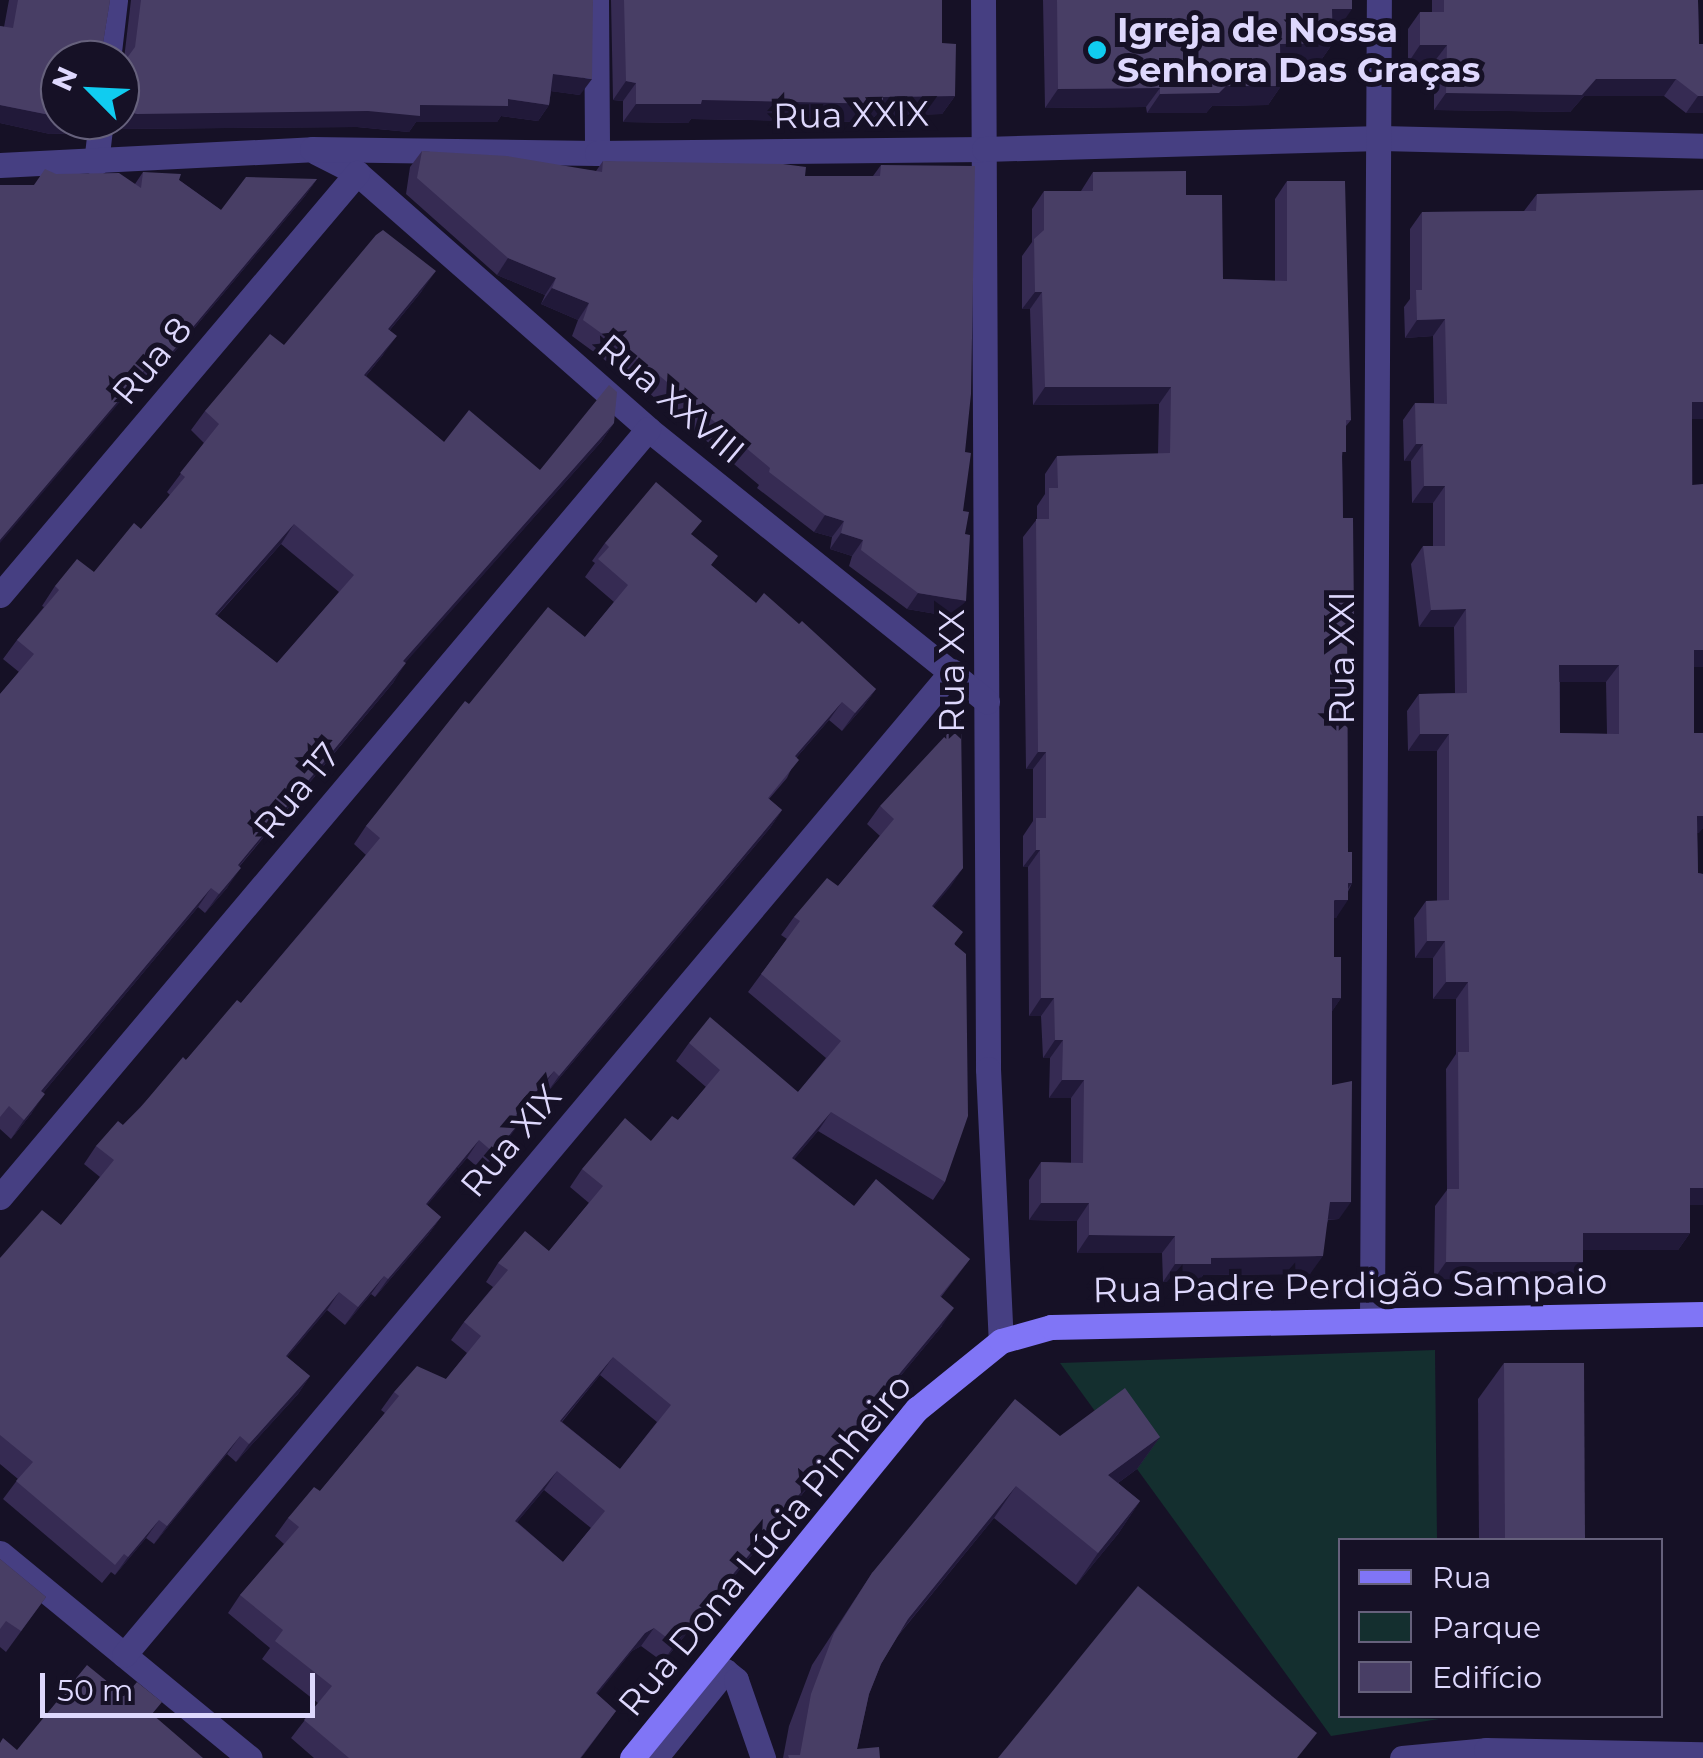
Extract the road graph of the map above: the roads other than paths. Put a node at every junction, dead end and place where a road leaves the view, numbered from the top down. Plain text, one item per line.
1 (115, 0) edge
2 (596, 0) edge
3 (983, 0) edge
4 (1379, 0) edge
5 (110, 40) edge
6 (1381, 138) junction
7 (99, 140) edge
8 (1703, 146) edge
9 (984, 149) junction
10 (312, 150) junction
11 (597, 153) junction
12 (96, 163) junction
13 (0, 165) edge
14 (357, 173) junction
15 (648, 429) junction
16 (0, 594) edge
17 (952, 672) junction
18 (987, 702) junction
19 (0, 1198) edge
20 (1703, 1314) edge
21 (1372, 1318) junction
22 (1001, 1340) junction
23 (0, 1553) edge
24 (124, 1655) junction
25 (1703, 1754) edge
26 (250, 1758) edge
27 (632, 1758) edge
28 (655, 1758) edge
29 (763, 1758) edge
30 (1402, 1758) edge

1 - 5 street
2 - 11 street
3 - 9 street, Rua XX
4 - 6 street, Rua XXI
6 - 8 street, Rua XXIX
6 - 9 street, Rua XXIX
6 - 21 street, Rua XXI
7 - 12 street
9 - 11 street, Rua XXIX
9 - 18 street, Rua XX
10 - 11 street, Rua XXIX
10 - 12 street, Rua XXIX
10 - 14 street, Rua XXVIII
12 - 13 street, Rua XXIX
14 - 15 street, Rua XXVIII
14 - 16 street, Rua 8
15 - 17 street, Rua XXVIII
15 - 19 street, Rua 17
17 - 18 street, Rua XXVIII
17 - 24 street, Rua XIX
18 - 22 street, Rua XX
20 - 21 main road, Rua Padre Perdigão Sampaio
21 - 22 main road, Rua Padre Perdigão Sampaio
22 - 27 main road, Rua Dona Lúcia Pinheiro
23 - 24 street
24 - 26 street
25 - 30 street
28 - 29 street

